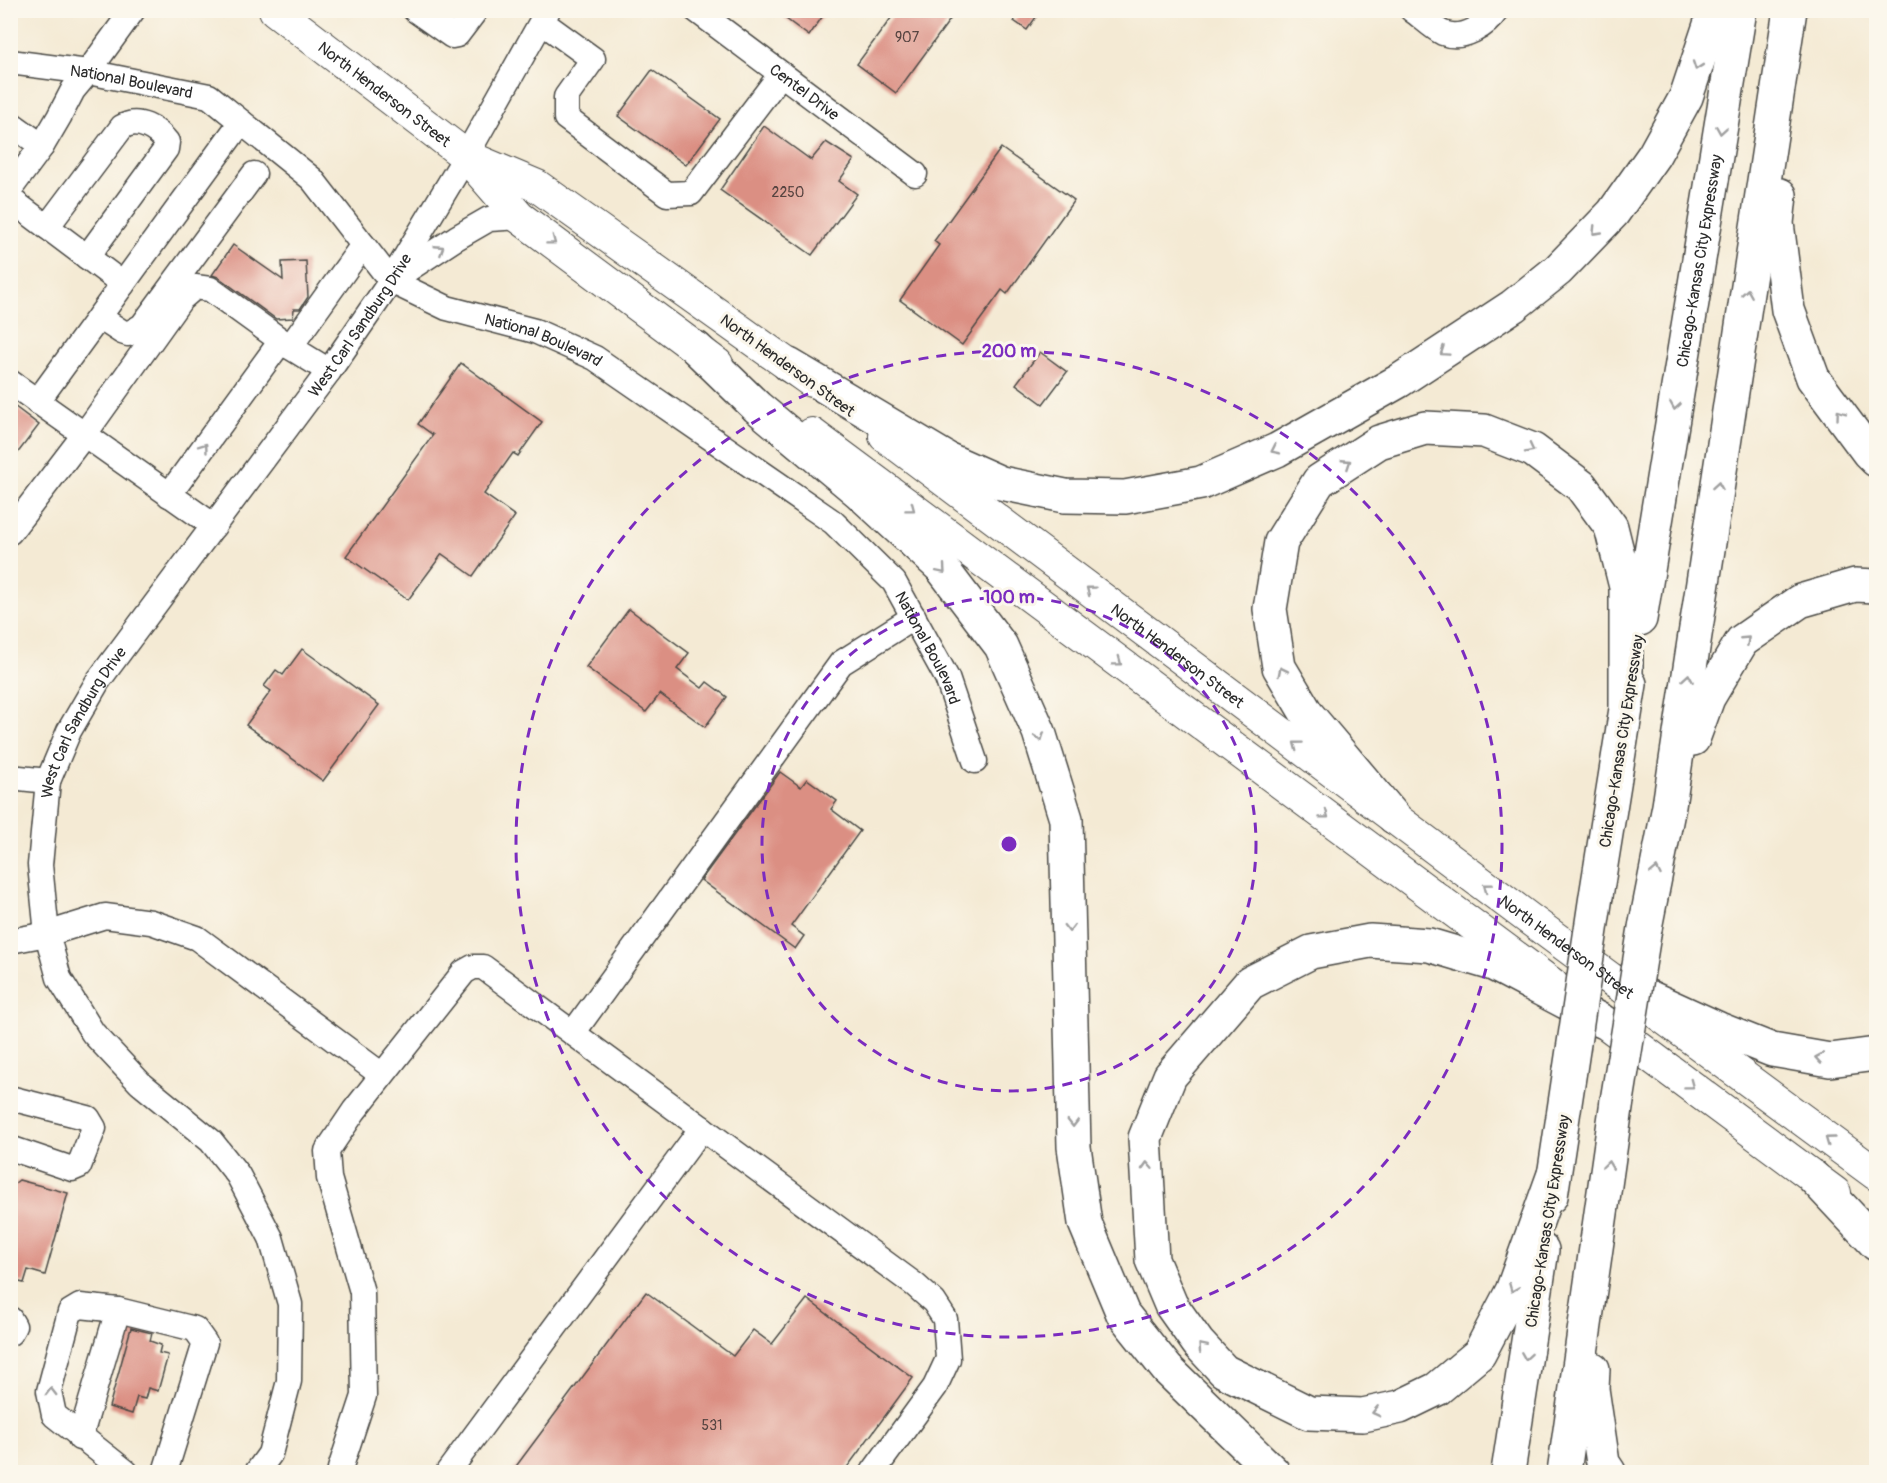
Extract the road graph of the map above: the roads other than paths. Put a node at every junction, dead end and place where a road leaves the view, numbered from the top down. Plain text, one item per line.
1 (133, 10) edge
2 (275, 10) edge
3 (416, 10) edge
4 (476, 10) edge
5 (696, 10) edge
6 (1497, 10) edge
7 (1715, 10) edge
8 (1740, 10) edge
9 (1790, 10) edge
10 (1801, 10) edge
11 (1423, 14) edge
12 (545, 16) edge
13 (10, 62) edge
14 (88, 72) junction
15 (781, 74) junction
16 (242, 122) junction
17 (10, 123) edge
18 (42, 146) junction
19 (466, 156) junction
20 (255, 174) dead end
21 (915, 174) dead end
22 (10, 189) edge
23 (10, 200) edge
24 (179, 208) junction
25 (519, 217) junction
26 (47, 227) junction
27 (212, 231) junction
28 (363, 245) junction
29 (87, 257) junction
30 (391, 281) junction
31 (123, 284) junction
32 (99, 317) junction
33 (286, 344) junction
34 (696, 348) junction
35 (789, 365) junction
36 (329, 371) junction
37 (10, 382) edge
38 (37, 402) junction
39 (84, 435) junction
40 (1876, 460) edge
41 (169, 495) junction
42 (213, 526) junction
43 (10, 531) edge
44 (1876, 586) edge
45 (914, 617) junction
46 (1626, 705) junction
47 (975, 761) dead end
48 (10, 777) edge
49 (48, 781) junction
50 (1669, 806) junction
51 (1394, 818) junction
52 (47, 934) junction
53 (10, 941) edge
54 (1616, 982) junction
55 (1602, 1021) junction
56 (573, 1033) junction
57 (1876, 1054) edge
58 (382, 1075) junction
59 (10, 1098) edge
60 (702, 1128) junction
61 (10, 1148) edge
62 (1554, 1174) junction
63 (1876, 1174) edge
64 (1814, 1177) junction
65 (1603, 1204) junction
66 (1876, 1223) edge
67 (1876, 1244) edge
68 (118, 1310) junction
69 (10, 1319) edge
70 (10, 1333) edge
71 (80, 1438) junction
72 (126, 1473) edge
73 (165, 1473) edge
74 (257, 1473) edge
75 (341, 1473) edge
76 (448, 1473) edge
77 (873, 1473) edge
78 (1274, 1473) edge
79 (1508, 1473) edge
80 (1564, 1473) edge
81 (1609, 1473) edge

1 - 14 street
2 - 19 main road, North Henderson Street
3 - 4 street
5 - 15 street, Centel Drive
6 - 11 street
7 -> 35 highway
8 -> 46 highway, Chicago-Kansas City Expressway
50 -> 9 highway
40 -> 10 highway
12 - 15 street
12 - 19 street, West Carl Sandburg Drive
13 - 14 street, National Boulevard
14 - 16 street, National Boulevard
14 - 18 street
15 - 21 street, Centel Drive
16 - 24 street
16 - 28 street, National Boulevard
17 - 18 street
18 - 22 street
19 - 25 main road, North Henderson Street
19 - 30 street, West Carl Sandburg Drive
19 - 35 main road, North Henderson Street
20 - 27 street
23 - 26 street
24 - 27 street
24 - 31 street
30 -> 25 street
25 -> 34 main road, North Henderson Street
26 - 29 street
26 - 29 street
27 - 32 street
28 - 30 street, National Boulevard
28 - 33 street
29 - 31 street
30 - 36 street, West Carl Sandburg Drive
30 - 45 street, National Boulevard
31 - 32 street
32 - 38 street
33 - 36 street
33 - 39 street
41 -> 33 street
34 -> 55 main road, North Henderson Street
34 -> 78 highway
51 -> 35 main road, North Henderson Street
36 - 42 street, West Carl Sandburg Drive
37 - 38 street
38 - 39 street
39 - 41 street
39 - 43 street
41 - 42 street
42 - 49 street, West Carl Sandburg Drive
50 -> 44 highway
45 - 47 street, National Boulevard
45 - 56 street
51 -> 46 highway
46 - 62 highway, Chicago-Kansas City Expressway, bridge
48 - 49 street
49 - 52 street, West Carl Sandburg Drive
65 -> 50 highway, bridge
54 -> 51 main road, North Henderson Street
52 - 53 street
52 - 58 street
52 - 74 street, West Carl Sandburg Drive
57 -> 54 highway
63 -> 54 main road, North Henderson Street
62 -> 55 highway
55 -> 64 main road, North Henderson Street
56 - 58 street
56 - 60 street
58 - 75 street
59 - 61 street
60 - 76 street
60 - 77 street
62 -> 79 highway, Chicago-Kansas City Expressway
64 - 66 main road, North Henderson Street
64 - 67 highway
65 - 80 highway
65 - 81 highway
68 - 71 street
71 -> 68 street
68 - 73 street
69 - 70 street
71 - 72 street

